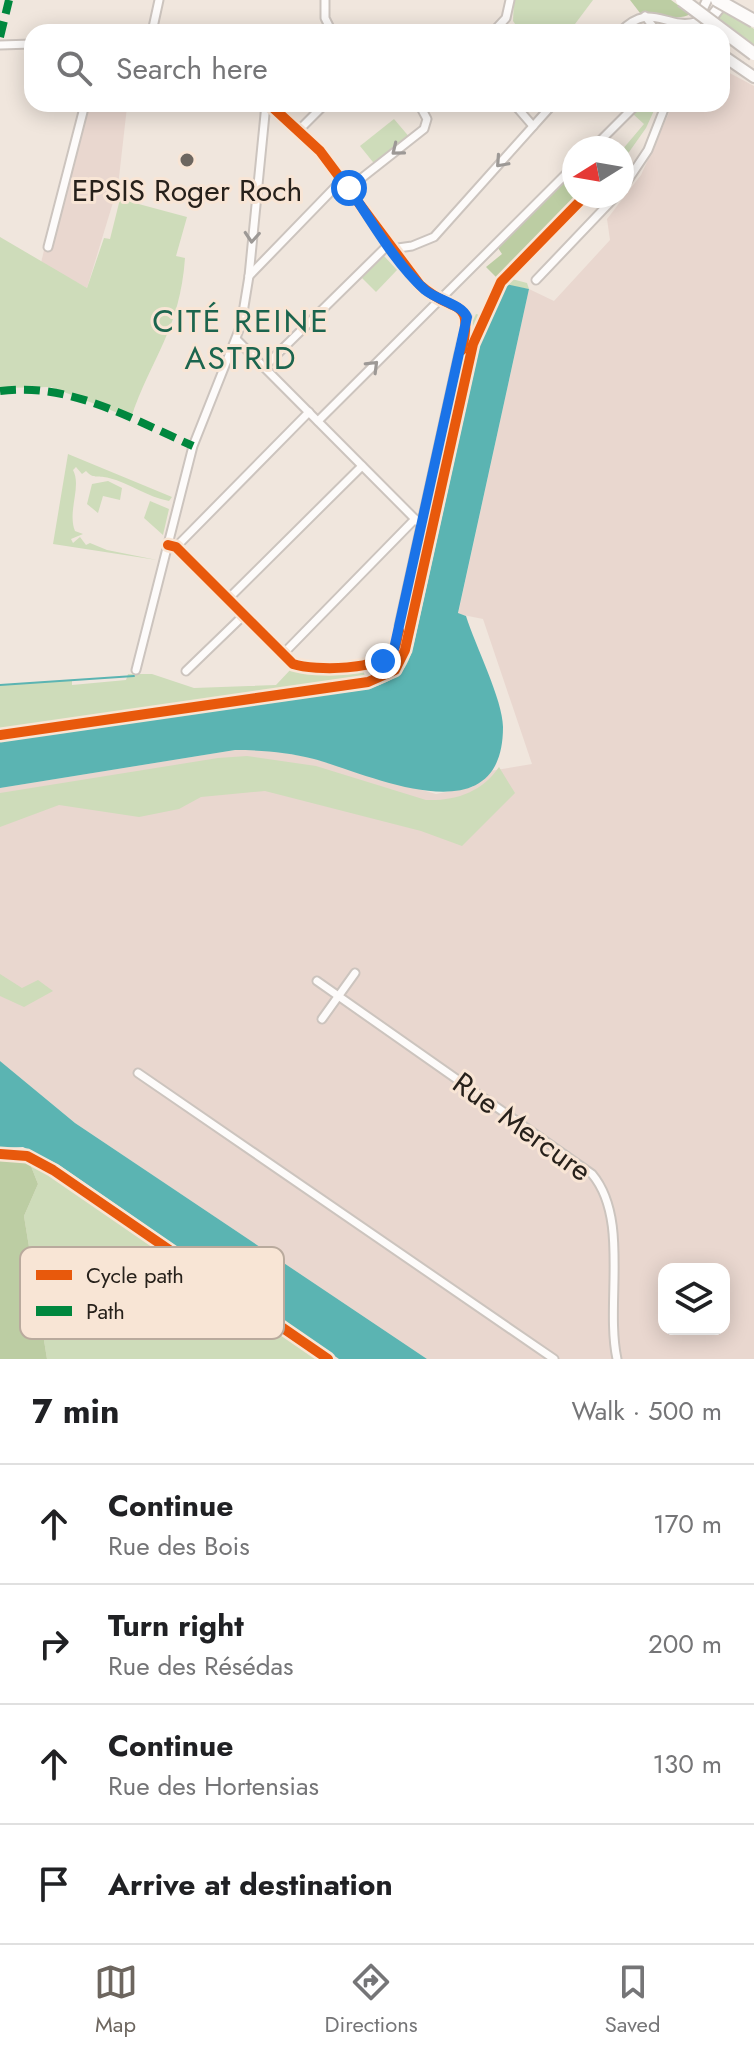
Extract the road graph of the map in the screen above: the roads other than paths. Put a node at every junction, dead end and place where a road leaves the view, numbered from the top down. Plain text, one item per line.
1 (159, 0) edge
2 (325, 0) edge
3 (510, 0) edge
4 (682, 0) edge
5 (707, 0) edge
6 (717, 0) edge
7 (725, 0) edge
8 (645, 16) junction
9 (754, 21) edge
10 (696, 22) joint
11 (154, 24) edge
12 (328, 24) edge
13 (500, 24) edge
14 (632, 24) edge
15 (651, 24) edge
16 (711, 24) edge
17 (714, 24) edge
18 (730, 36) edge
19 (24, 44) edge
20 (0, 45) edge
21 (754, 54) edge
22 (730, 63) edge
23 (754, 77) edge
24 (83, 112) edge
25 (266, 112) edge
26 (277, 112) edge
27 (317, 112) edge
28 (423, 112) edge
29 (521, 112) edge
30 (546, 112) edge
31 (629, 112) edge
32 (663, 112) edge
33 (533, 126) junction
34 (299, 130) junction
35 (605, 136) edge
36 (634, 171) edge
37 (562, 178) edge
38 (342, 180) junction
39 (349, 188) junction
40 (605, 208) edge
41 (48, 247) dead end
42 (390, 247) junction
43 (249, 276) junction
44 (536, 280) dead end
45 (438, 300) junction
46 (237, 340) junction
47 (264, 367) junction
48 (309, 412) junction
49 (318, 421) junction
50 (362, 466) junction
51 (415, 519) junction
52 (422, 526) junction
53 (172, 546) junction
54 (228, 599) junction
55 (244, 615) junction
56 (283, 654) junction
57 (136, 670) dead end
58 (186, 671) dead end
59 (355, 973) dead end
60 (317, 981) dead end
61 (338, 996) junction
62 (322, 1019) dead end
63 (138, 1073) dead end
64 (554, 1359) edge
65 (617, 1359) edge

1 - 11 street
2 - 12 street
3 - 13 street
4 - 17 highway, bridge
5 - 10 street
6 - 9 highway, bridge
7 - 16 main road
8 - 10 street
8 - 14 street
8 - 15 street
18 - 21 highway, bridge
19 - 20 street
22 - 23 main road
24 - 41 street
25 -> 43 street
26 - 34 street
27 - 34 street
28 -> 39 street
29 - 33 street
30 - 33 street
31 - 35 street
32 - 36 street
33 -> 42 street
34 - 38 street
37 - 45 street
38 - 39 street
38 - 43 street
39 - 42 street
40 - 44 street
42 - 45 street
42 - 47 street
43 - 46 street
49 -> 45 street
45 - 52 street
46 - 47 street
46 - 53 street
47 - 48 street
48 - 49 street
48 - 53 street
49 - 50 street
50 - 51 street
50 - 54 street
51 - 52 street
51 - 56 street
52 - 56 street
53 - 54 street
53 - 57 street
54 - 55 street
55 - 56 street
55 - 58 street
59 - 61 street
60 - 61 street, Rue Mercure
61 - 62 street
61 - 65 street, Rue Mercure
63 - 64 street

